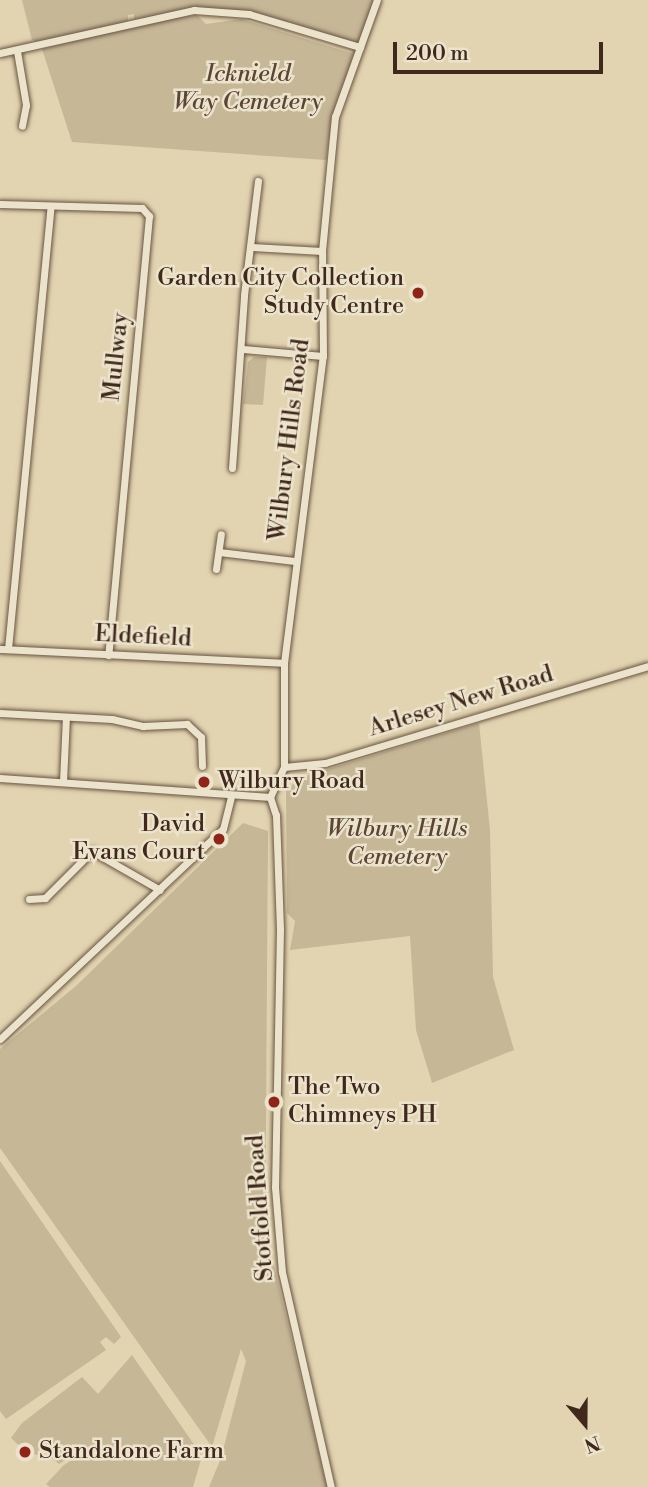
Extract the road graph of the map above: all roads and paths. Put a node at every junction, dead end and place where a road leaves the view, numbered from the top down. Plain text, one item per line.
1 (377, 0) edge
2 (360, 47) junction
3 (17, 51) junction
4 (0, 53) edge
5 (22, 126) dead end
6 (258, 181) dead end
7 (0, 205) edge
8 (51, 206) junction
9 (252, 247) junction
10 (322, 251) junction
11 (243, 349) junction
12 (323, 356) junction
13 (232, 468) dead end
14 (221, 534) dead end
15 (219, 552) junction
16 (294, 561) junction
17 (216, 569) dead end
18 (4, 649) edge
19 (107, 655) junction
20 (284, 663) junction
21 (648, 666) edge
22 (0, 713) edge
23 (66, 717) junction
24 (202, 766) dead end
25 (284, 767) junction
26 (0, 778) edge
27 (63, 782) junction
28 (270, 797) junction
29 (231, 798) junction
30 (160, 890) junction
31 (29, 898) dead end
32 (0, 1039) edge
33 (331, 1487) edge

1 - 2 street
2 - 3 street
2 - 10 street, Wilbury Hills Road
3 - 4 street
3 - 5 street
6 - 9 street
7 - 8 street, Mullway
8 - 18 street
8 - 19 street, Mullway
9 - 10 street
9 - 11 street
10 - 12 street, Wilbury Hills Road
11 - 12 street
11 - 13 street
12 - 16 street, Wilbury Hills Road
14 - 15 street
15 - 16 street
15 - 17 street
16 - 20 street, Wilbury Hills Road
18 - 19 street, Eldefield
19 - 20 street, Eldefield
20 - 25 street, Wilbury Hills Road
21 - 25 street, Arlesey New Road
22 - 23 street
23 - 24 street
23 - 27 street
25 - 28 street, Wilbury Hills Road
26 - 27 street
27 - 29 street
28 - 29 street
28 - 33 street, Stotfold Road
29 - 30 street
30 - 31 street
30 - 32 street

